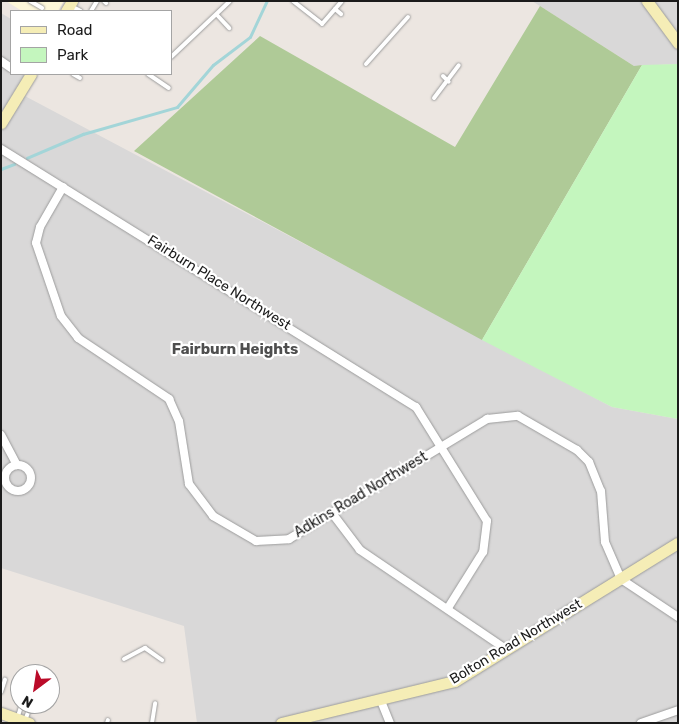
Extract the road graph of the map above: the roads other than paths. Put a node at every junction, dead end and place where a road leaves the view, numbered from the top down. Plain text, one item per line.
1 (30, 1) edge
2 (230, 1) edge
3 (293, 1) edge
4 (342, 1) edge
5 (647, 1) edge
6 (42, 8) dead end
7 (335, 9) junction
8 (217, 14) junction
9 (341, 14) dead end
10 (408, 17) dead end
11 (229, 28) dead end
12 (678, 43) edge
13 (172, 56) edge
14 (366, 64) dead end
15 (459, 65) dead end
16 (27, 75) edge
17 (75, 75) edge
18 (152, 75) edge
19 (442, 76) dead end
20 (80, 78) dead end
21 (449, 82) junction
22 (169, 88) dead end
23 (434, 98) dead end
24 (1, 123) edge
25 (1, 149) edge
26 (63, 187) junction
27 (1, 435) edge
28 (443, 446) junction
29 (17, 465) dead end
30 (332, 513) junction
31 (678, 542) edge
32 (621, 579) junction
33 (448, 608) junction
34 (678, 617) edge
35 (507, 650) junction
36 (124, 659) dead end
37 (162, 660) dead end
38 (5, 680) dead end
39 (1, 692) edge
40 (381, 701) junction
41 (155, 703) dead end
42 (678, 710) edge
43 (1, 712) edge
44 (24, 721) edge
45 (152, 723) edge
46 (281, 723) edge
47 (390, 723) edge
48 (641, 723) edge

1 - 6 lane
2 - 8 lane
3 - 7 lane
4 - 7 lane
5 - 12 street
7 - 9 lane
8 - 11 lane
8 - 13 lane
10 - 14 lane
15 - 21 lane
16 - 24 street
17 - 20 lane
18 - 22 lane
19 - 21 lane
21 - 23 lane
25 - 26 street, Fairburn Place Northwest
26 - 28 street, Fairburn Place Northwest
26 - 30 street, Adkins Road Northwest
27 - 29 street
28 - 30 street, Adkins Road Northwest
28 - 32 street, Adkins Road Northwest
28 - 33 street, Fairburn Place Northwest
30 - 33 street
31 - 32 street, Bolton Road Northwest
32 - 34 street
32 - 35 street, Bolton Road Northwest
33 - 35 street
35 - 40 street, Bolton Road Northwest
36 - 37 lane
38 - 39 lane
40 - 46 street, Bolton Road Northwest
40 - 47 street
41 - 45 lane
42 - 48 street
43 - 44 street

